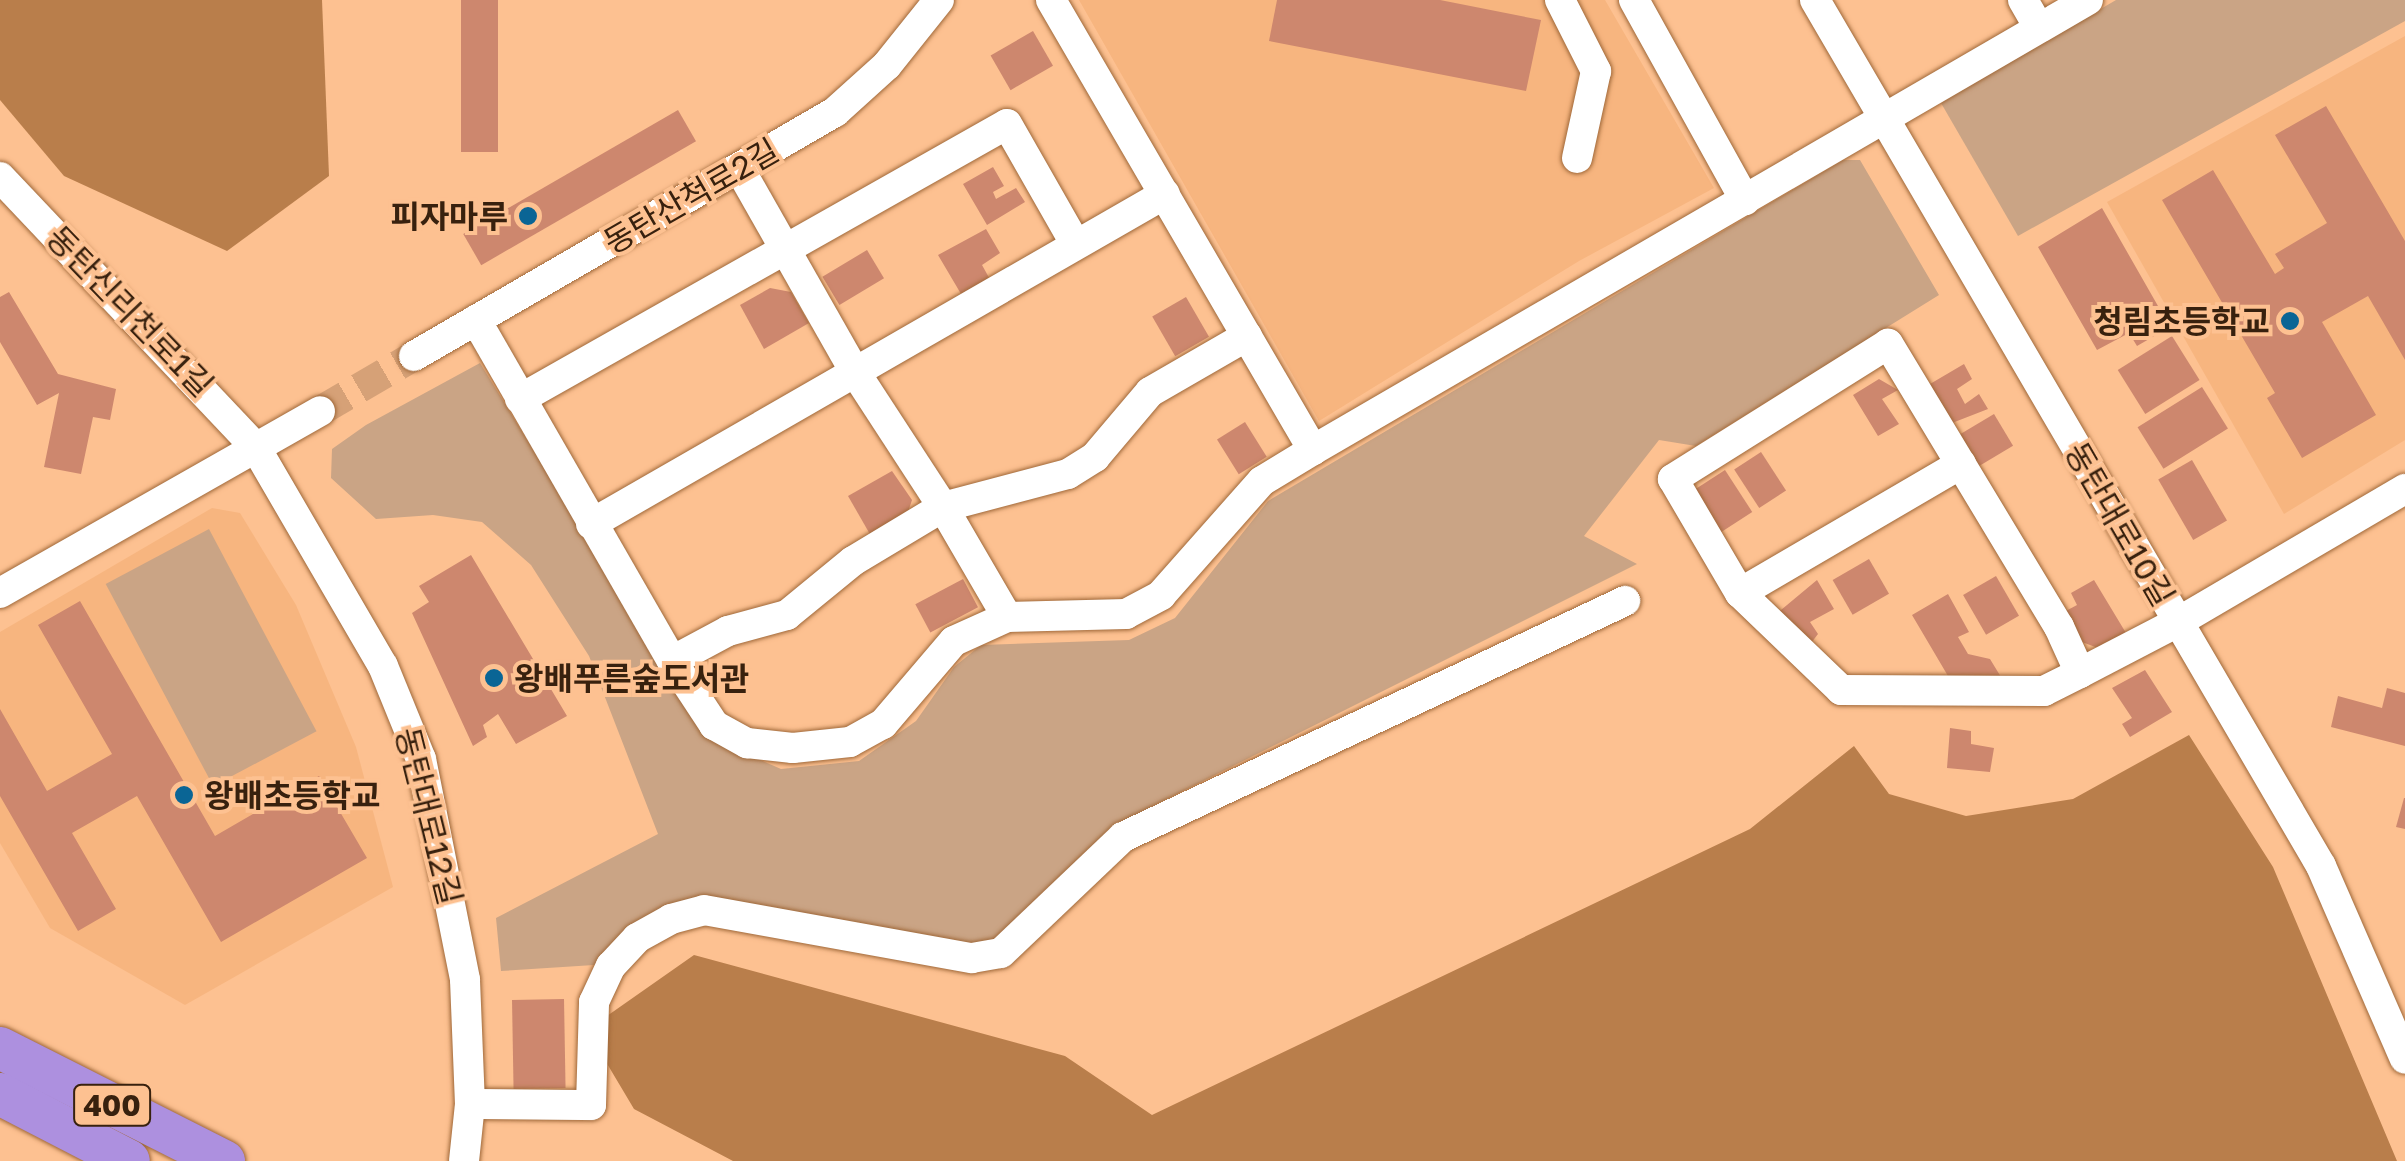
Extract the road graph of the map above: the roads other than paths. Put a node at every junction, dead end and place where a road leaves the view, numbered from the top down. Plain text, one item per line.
1 (939, 0) edge
2 (1052, 0) edge
3 (1560, 0) edge
4 (1634, 0) edge
5 (1815, 0) edge
6 (2023, 0) edge
7 (2088, 0) edge
8 (2039, 28) junction
9 (1895, 112) junction
10 (1577, 158) dead end
11 (739, 168) junction
12 (0, 176) edge
13 (1165, 194) junction
14 (1746, 200) junction
15 (1075, 243) junction
16 (782, 248) junction
17 (476, 320) junction
18 (1247, 336) junction
19 (414, 356) tunnel mouth
20 (855, 372) junction
21 (520, 399) junction
22 (320, 411) tunnel mouth
23 (256, 448) junction
24 (1313, 450) junction
25 (1961, 464) junction
26 (2405, 489) edge
27 (943, 507) junction
28 (591, 524) junction
29 (0, 593) edge
30 (1740, 593) junction
31 (1625, 601) dead end
32 (1007, 616) junction
33 (2178, 622) junction
34 (672, 661) junction
35 (2080, 673) junction
36 (0, 1048) edge
37 (2405, 1059) edge
38 (0, 1094) edge
39 (470, 1104) junction
40 (129, 1161) edge
41 (224, 1161) edge
42 (464, 1161) edge

1 - 11 street, 동탄산척로2길
2 - 13 street
3 - 10 street
4 - 14 street
5 - 9 street, 동탄대로10길
6 - 8 street
7 - 8 street
8 - 9 street
9 - 14 street
9 - 33 street, 동탄대로10길
11 - 16 street
11 - 17 street, 동탄산척로2길
12 - 23 street, 동탄신리천로1길
13 - 15 street
13 - 18 street
14 - 24 street
15 - 16 street
15 - 20 street
16 - 20 street
16 - 21 street
17 - 19 street, 동탄산척로2길
17 - 21 street
18 - 24 street
18 - 27 street
20 - 27 street
20 - 28 street
21 - 28 street
22 - 23 street
23 - 29 street
23 - 39 street, 동탄대로12길
24 - 32 street
25 - 30 street
25 - 30 street
25 - 35 street
26 - 33 street
27 - 32 street
27 - 34 street
28 - 34 street
30 - 35 street
31 - 39 street
32 - 34 street
33 - 35 street
33 - 37 street, 동탄대로10길
36 - 41 highway, 400
38 - 40 highway, 400
39 - 42 street, 동탄대로12길

